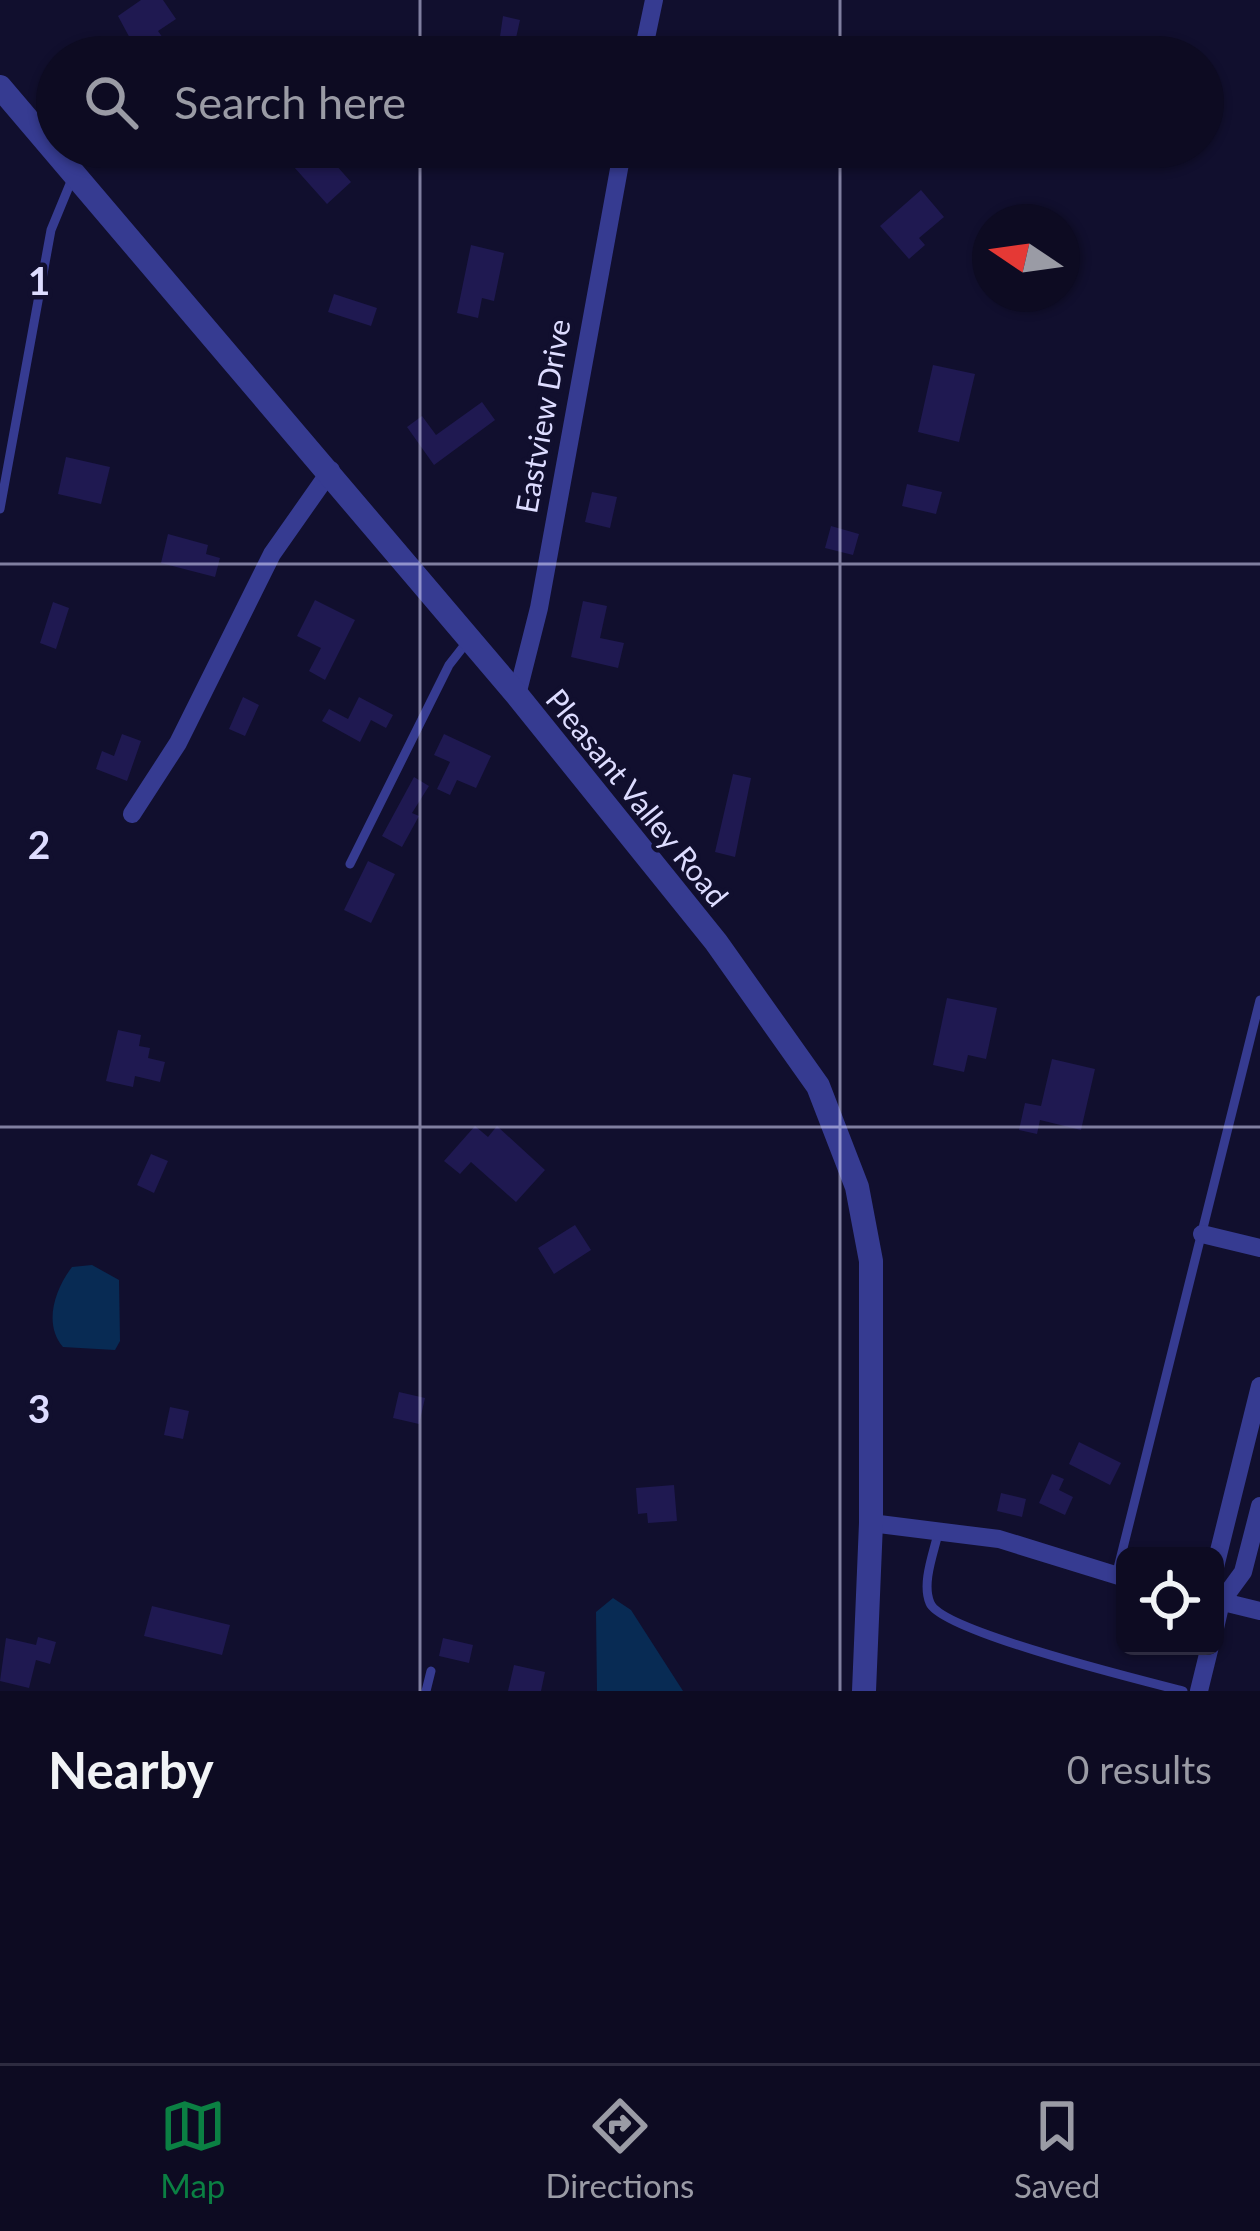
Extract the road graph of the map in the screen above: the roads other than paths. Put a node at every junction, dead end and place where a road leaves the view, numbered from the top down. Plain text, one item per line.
1 (654, 0) edge
2 (646, 36) edge
3 (0, 88) edge
4 (36, 129) edge
5 (70, 168) edge
6 (619, 168) edge
7 (75, 174) junction
8 (331, 470) junction
9 (0, 509) edge
10 (471, 638) junction
11 (517, 695) junction
12 (132, 814) dead end
13 (350, 864) dead end
14 (1260, 1000) edge
15 (1202, 1234) junction
16 (1260, 1248) edge
17 (1260, 1386) edge
18 (1256, 1419) edge
19 (1259, 1515) edge
20 (871, 1523) junction
21 (939, 1529) junction
22 (1128, 1547) edge
23 (1221, 1547) edge
24 (1116, 1575) edge
25 (1224, 1590) edge
26 (1224, 1598) edge
27 (1260, 1611) edge
28 (1208, 1655) edge
29 (431, 1671) dead end
30 (426, 1691) edge
31 (864, 1691) edge
32 (1183, 1691) edge
33 (1199, 1691) edge

1 - 2 street
3 - 4 street, Pleasant Valley Road
5 - 7 street, Pleasant Valley Road
6 - 11 street, Eastview Drive
7 - 8 street, Pleasant Valley Road
7 - 9 lane
8 - 10 street, Pleasant Valley Road
8 - 12 street
10 - 11 street, Pleasant Valley Road
10 - 13 lane
11 - 20 street, Pleasant Valley Road
14 - 15 lane
15 - 16 street
15 - 22 lane
17 - 18 street
18 - 23 street
19 - 25 street
20 - 21 street
20 - 31 street, Pleasant Valley Road
21 - 24 street
21 - 32 lane
26 - 27 street
28 - 33 street
29 - 30 lane

